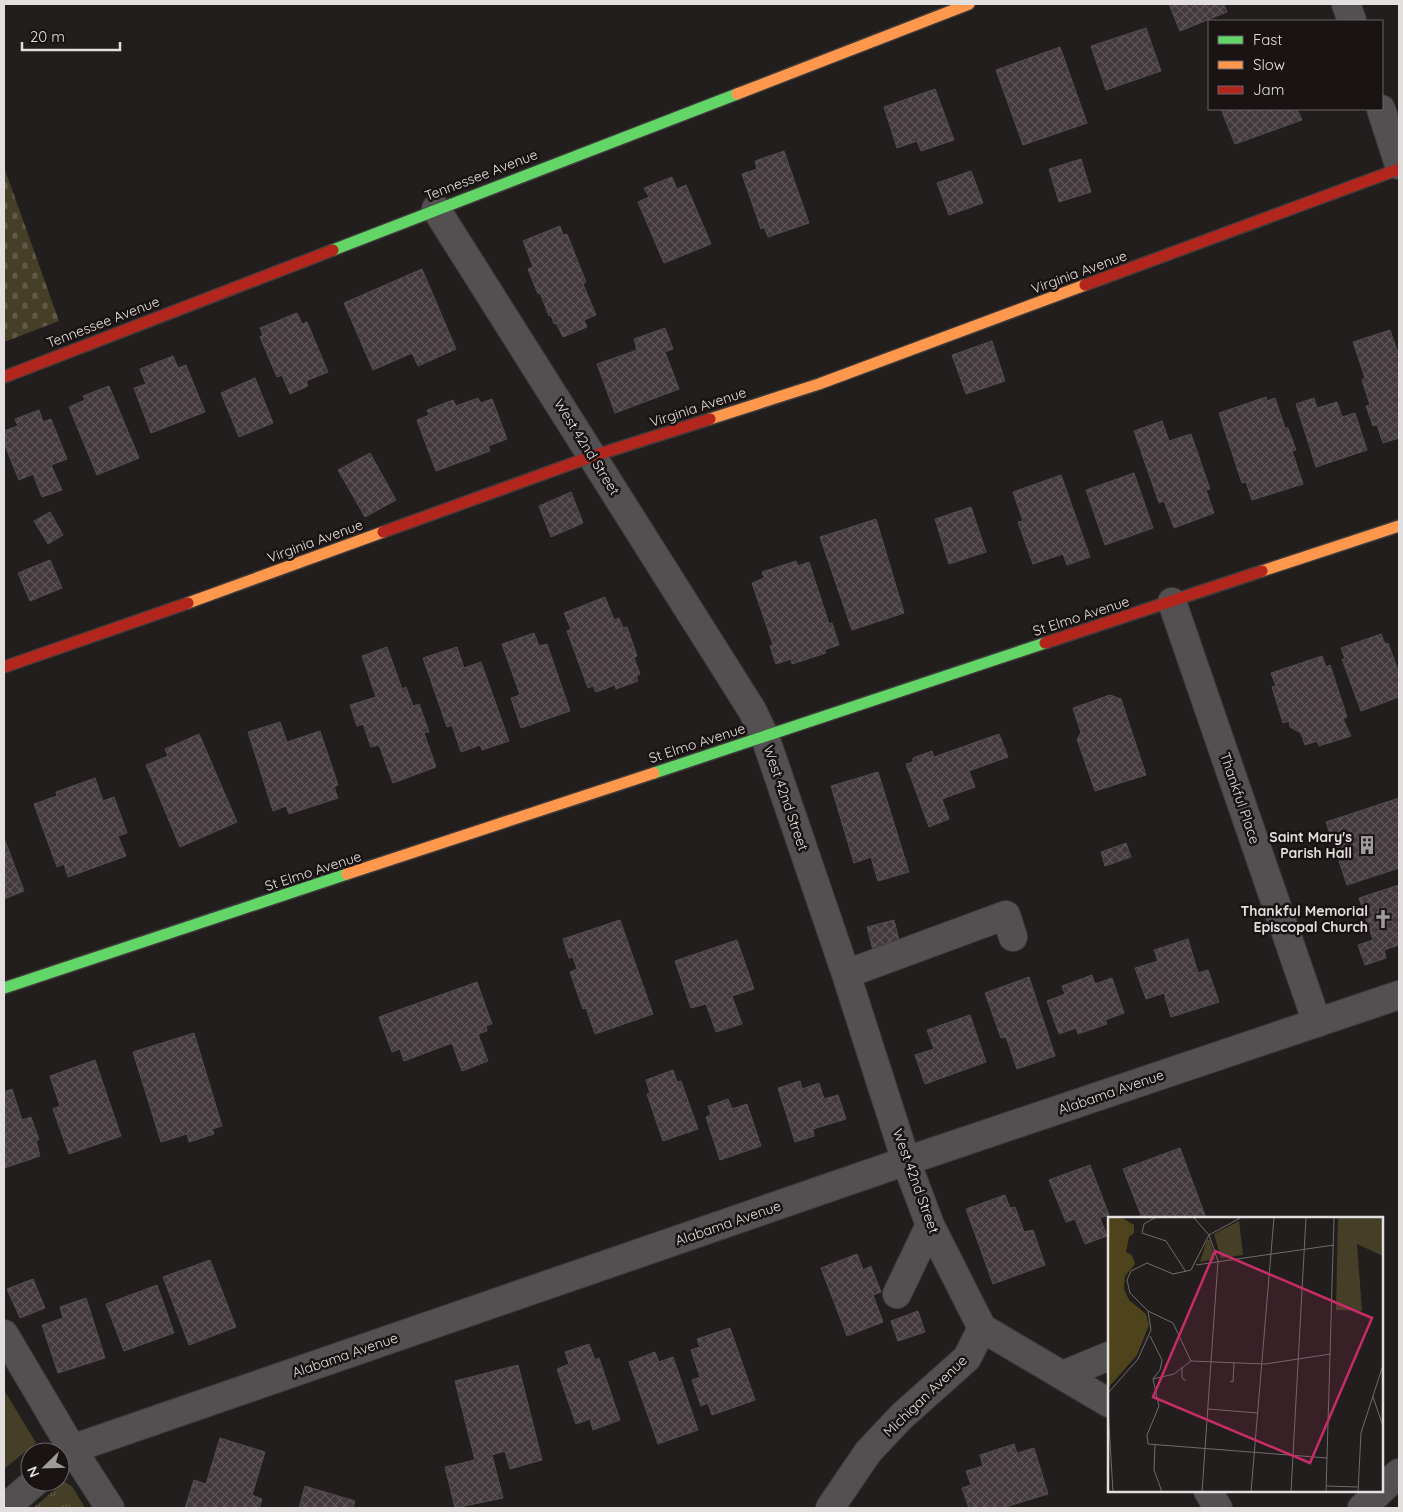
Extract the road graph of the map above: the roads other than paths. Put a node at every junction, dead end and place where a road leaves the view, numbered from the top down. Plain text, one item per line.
1 (969, 4) edge
2 (1346, 4) edge
3 (1352, 20) edge
4 (1381, 110) edge
5 (1399, 167) edge
6 (436, 209) junction
7 (4, 377) edge
8 (593, 456) junction
9 (1399, 526) edge
10 (1172, 602) junction
11 (4, 667) edge
12 (765, 737) junction
13 (1013, 937) dead end
14 (846, 974) junction
15 (4, 988) edge
16 (1399, 994) edge
17 (1317, 1023) junction
18 (906, 1161) junction
19 (930, 1225) junction
20 (898, 1294) dead end
21 (982, 1328) junction
22 (4, 1334) edge
23 (1108, 1356) edge
24 (1063, 1375) junction
25 (1108, 1402) edge
26 (60, 1442) edge
27 (70, 1453) edge
28 (70, 1459) edge
29 (1399, 1472) edge
30 (1383, 1488) edge
31 (23, 1492) edge
32 (1209, 1492) edge
33 (1379, 1492) edge
34 (5, 1508) edge
35 (110, 1508) edge
36 (830, 1508) edge
37 (1218, 1508) edge
38 (1362, 1508) edge

1 - 6 street, Tennessee Avenue
2 - 3 street
4 - 5 street
5 - 8 street, Virginia Avenue
6 - 7 street, Tennessee Avenue
6 - 8 street, West 42nd Street
8 - 11 street, Virginia Avenue
8 - 12 street, West 42nd Street
9 - 10 street, St Elmo Avenue
10 - 12 street, St Elmo Avenue
10 - 17 street, Thankful Place
12 - 14 street, West 42nd Street
12 - 15 street, St Elmo Avenue
13 - 14 street
14 - 18 street, West 42nd Street
16 - 17 street, Alabama Avenue
17 - 18 street, Alabama Avenue
18 - 19 street, West 42nd Street
18 - 27 street, Alabama Avenue
19 - 20 street
19 - 21 street, West 42nd Street
21 - 24 street
21 - 36 street, Michigan Avenue
22 - 26 street
23 - 24 street
24 - 25 street
28 - 35 street
29 - 30 street
31 - 34 street
32 - 37 street
33 - 38 street

